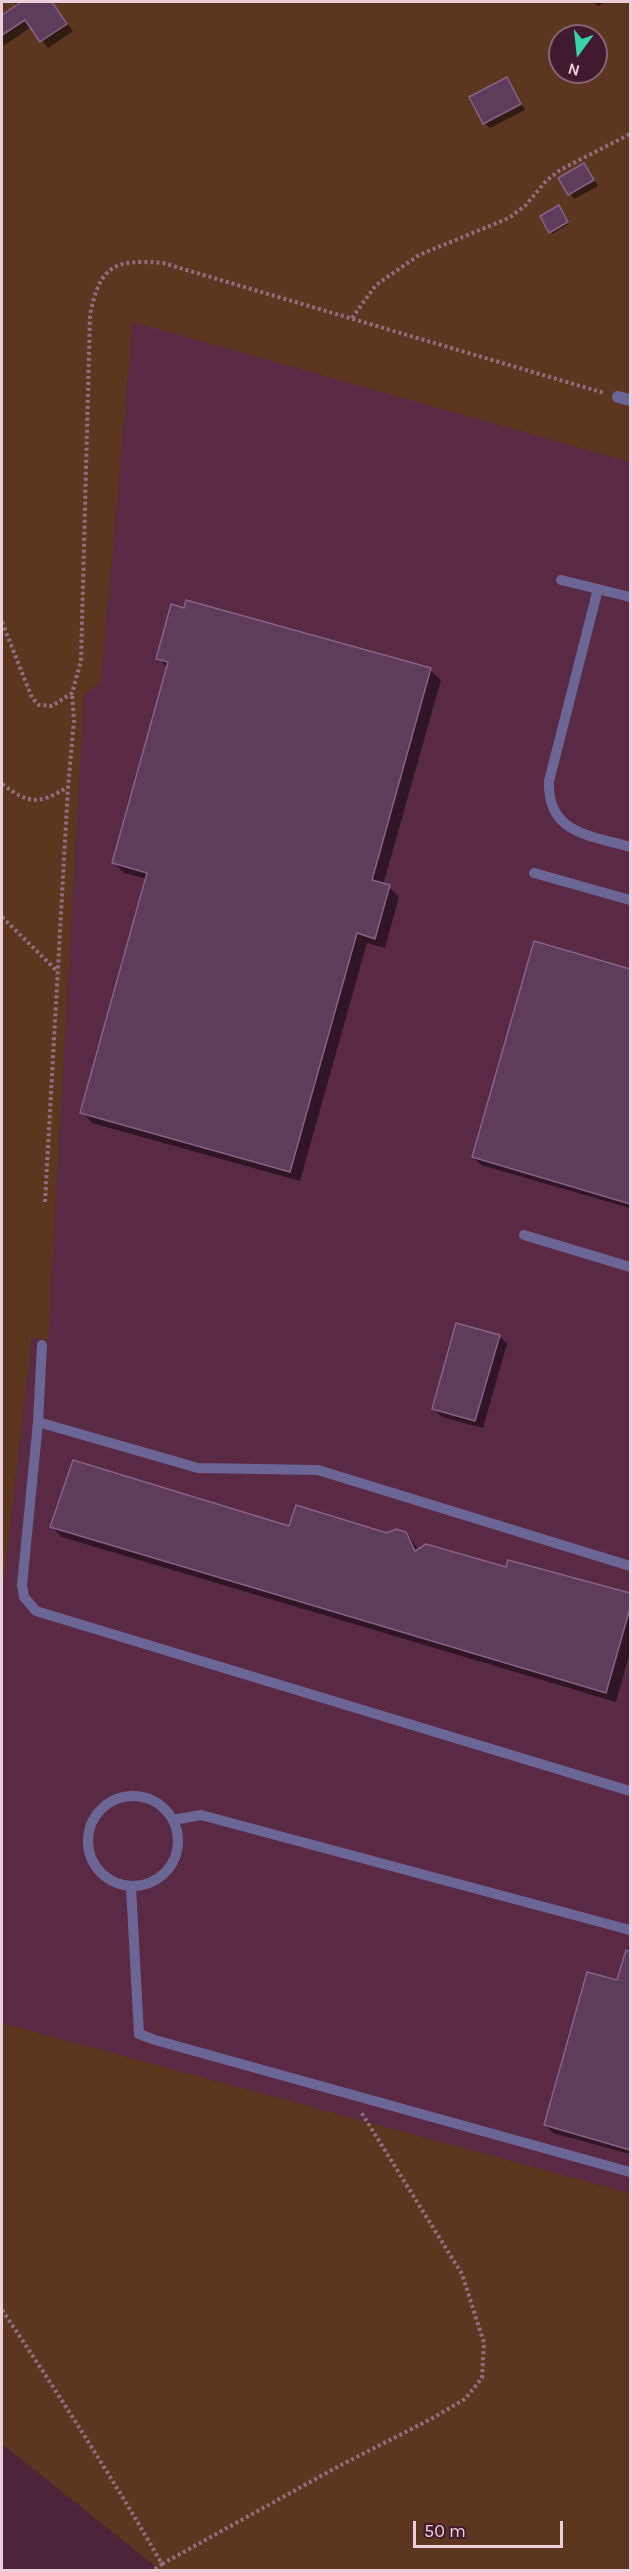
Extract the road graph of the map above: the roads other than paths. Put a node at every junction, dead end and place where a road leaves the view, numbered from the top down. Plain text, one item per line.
1 (561, 580) dead end
2 (598, 589) junction
3 (630, 597) edge
4 (630, 847) edge
5 (534, 873) dead end
6 (630, 900) edge
7 (524, 1235) dead end
8 (630, 1267) edge
9 (42, 1345) dead end
10 (38, 1422) junction
11 (630, 1566) edge
12 (630, 1791) edge
13 (173, 1820) junction
14 (131, 1887) junction
15 (630, 1930) edge
16 (630, 2172) edge

1 - 2 lane
2 - 3 lane
2 - 4 lane
5 - 6 lane
7 - 8 lane
9 - 10 lane
10 - 11 lane
10 - 12 lane
13 - 14 lane
13 - 14 lane
13 - 15 lane
14 - 16 lane

